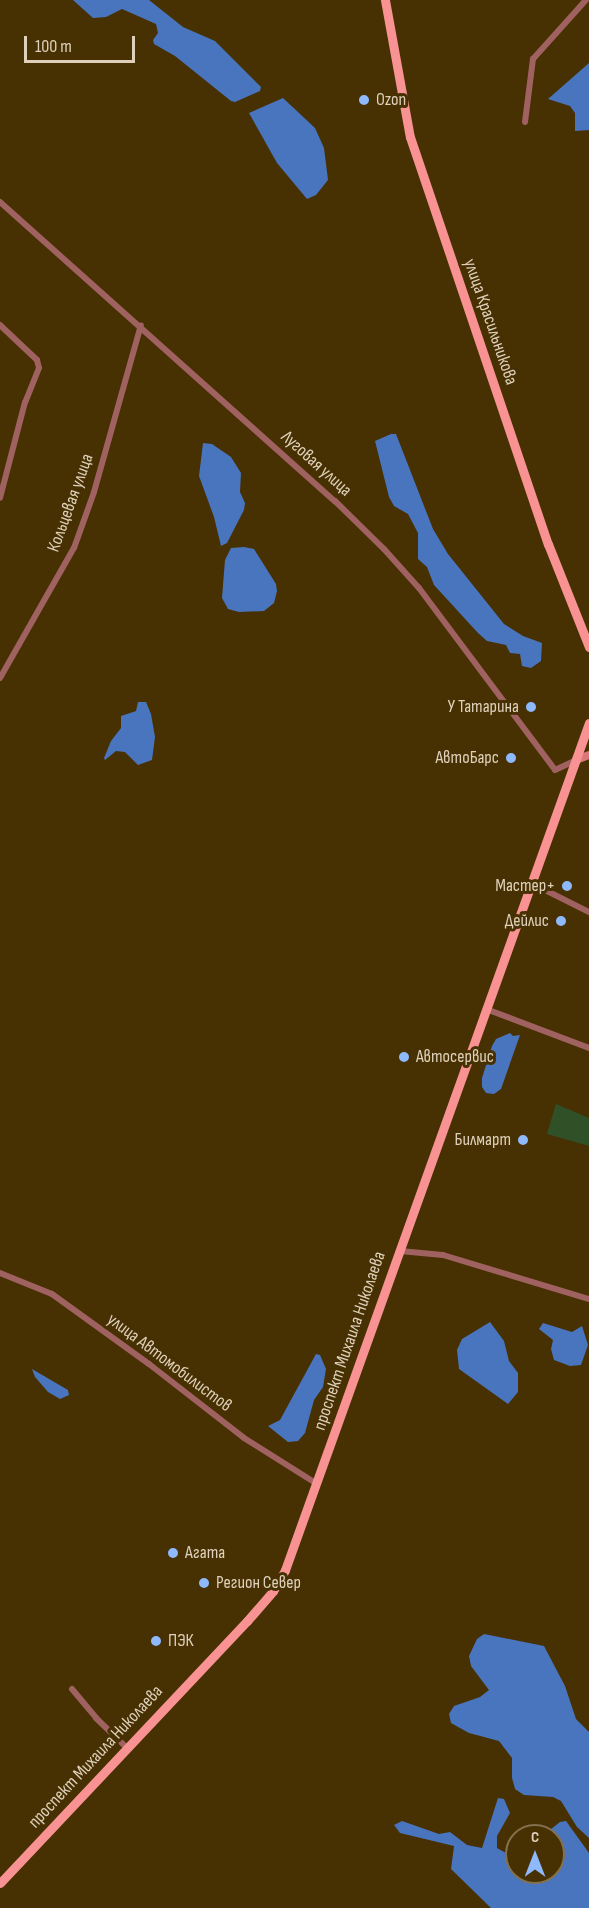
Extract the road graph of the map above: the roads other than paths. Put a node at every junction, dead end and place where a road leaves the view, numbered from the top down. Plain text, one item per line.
1 (385, 0) edge
2 (586, 0) edge
3 (525, 122) dead end
4 (0, 202) edge
5 (0, 325) edge
6 (141, 325) junction
7 (0, 498) edge
8 (589, 647) edge
9 (0, 678) edge
10 (589, 723) edge
11 (589, 755) edge
12 (576, 760) junction
13 (531, 883) junction
14 (589, 912) edge
15 (486, 1009) junction
16 (589, 1048) edge
17 (400, 1251) junction
18 (0, 1273) edge
19 (589, 1299) edge
20 (317, 1484) junction
21 (72, 1689) dead end
22 (128, 1748) junction
23 (0, 1883) edge

1 - 8 main road, улица Красильникова
2 - 3 street
4 - 6 street, Луговая улица
5 - 7 street
6 - 9 street, Кольцевая улица
6 - 12 street, Луговая улица
10 - 12 main road, проспект Михаила Николаева
11 - 12 main road
12 - 13 main road, проспект Михаила Николаева
13 - 14 street
13 - 15 main road, проспект Михаила Николаева
15 - 16 street
15 - 17 main road, проспект Михаила Николаева
17 - 19 street
17 - 20 main road, проспект Михаила Николаева
18 - 20 street, улица Автомобилистов
20 - 22 main road, проспект Михаила Николаева
21 - 22 street
22 - 23 main road, проспект Михаила Николаева

